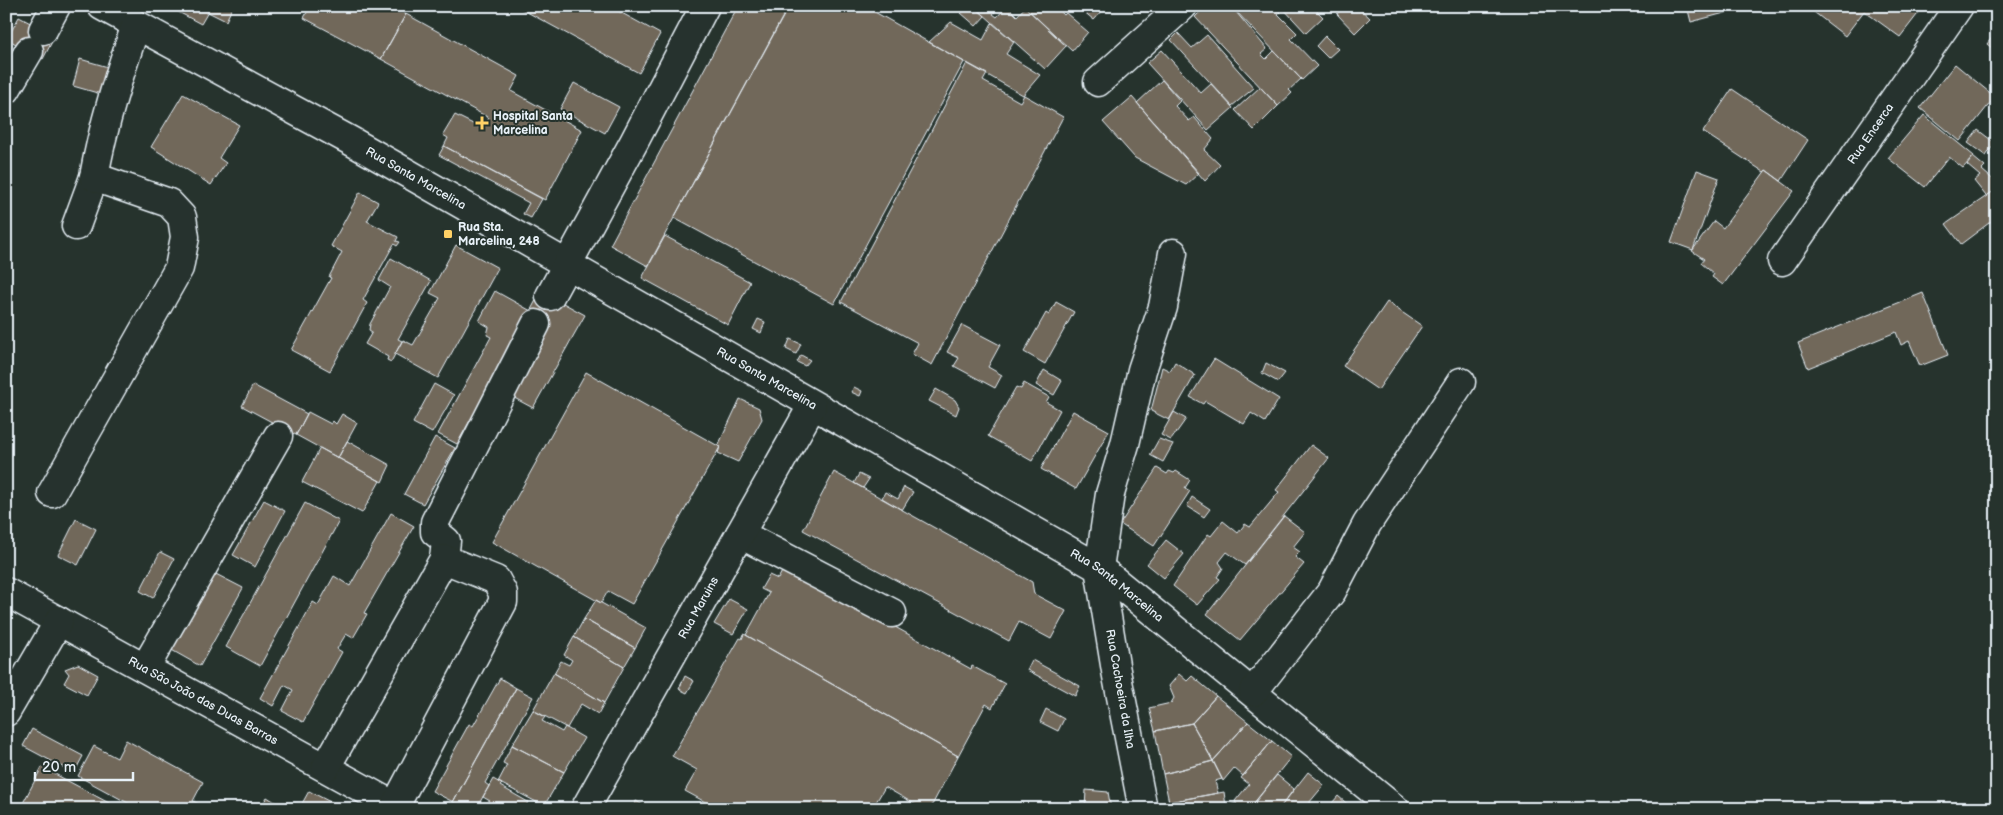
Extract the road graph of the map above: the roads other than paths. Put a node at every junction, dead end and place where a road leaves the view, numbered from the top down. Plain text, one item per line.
1 (56, 6) edge
2 (102, 6) edge
3 (705, 6) edge
4 (1182, 6) edge
5 (1959, 6) edge
6 (136, 25) junction
7 (1098, 82) dead end
8 (6, 90) edge
9 (94, 177) junction
10 (76, 226) dead end
11 (1173, 253) dead end
12 (1782, 261) dead end
13 (567, 266) junction
14 (550, 296) dead end
15 (536, 324) dead end
16 (1461, 382) dead end
17 (812, 406) junction
18 (278, 436) dead end
19 (52, 493) dead end
20 (740, 534) junction
21 (444, 559) junction
22 (1099, 568) junction
23 (6, 592) edge
24 (892, 613) dead end
25 (59, 621) junction
26 (145, 668) junction
27 (1253, 692) junction
28 (6, 712) edge
29 (326, 767) junction
30 (398, 807) edge
31 (585, 809) edge
32 (1142, 809) edge
33 (1396, 809) edge

1 - 8 street
2 - 6 street, Rua Santa Marcelina
3 - 13 street
4 - 7 street
5 - 12 street, Rua Encerca
6 - 9 street
6 - 13 street, Rua Santa Marcelina
9 - 10 street
9 - 19 street
11 - 22 street, Rua Cachoeira da Ilha
13 - 14 street
13 - 17 street, Rua Santa Marcelina
15 - 21 street
16 - 27 street
17 - 20 street, Rua Maruins
17 - 22 street, Rua Santa Marcelina
18 - 26 street
20 - 24 street
20 - 31 street, Rua Maruins
21 - 29 street
21 - 30 street
22 - 27 street, Rua Santa Marcelina
22 - 32 street, Rua Cachoeira da Ilha
23 - 25 street, Rua São João das Duas Barras
25 - 26 street, Rua São João das Duas Barras
25 - 28 street
26 - 29 street, Rua São João das Duas Barras
27 - 33 street, Rua Santa Marcelina
29 - 30 street, Rua São João das Duas Barras

